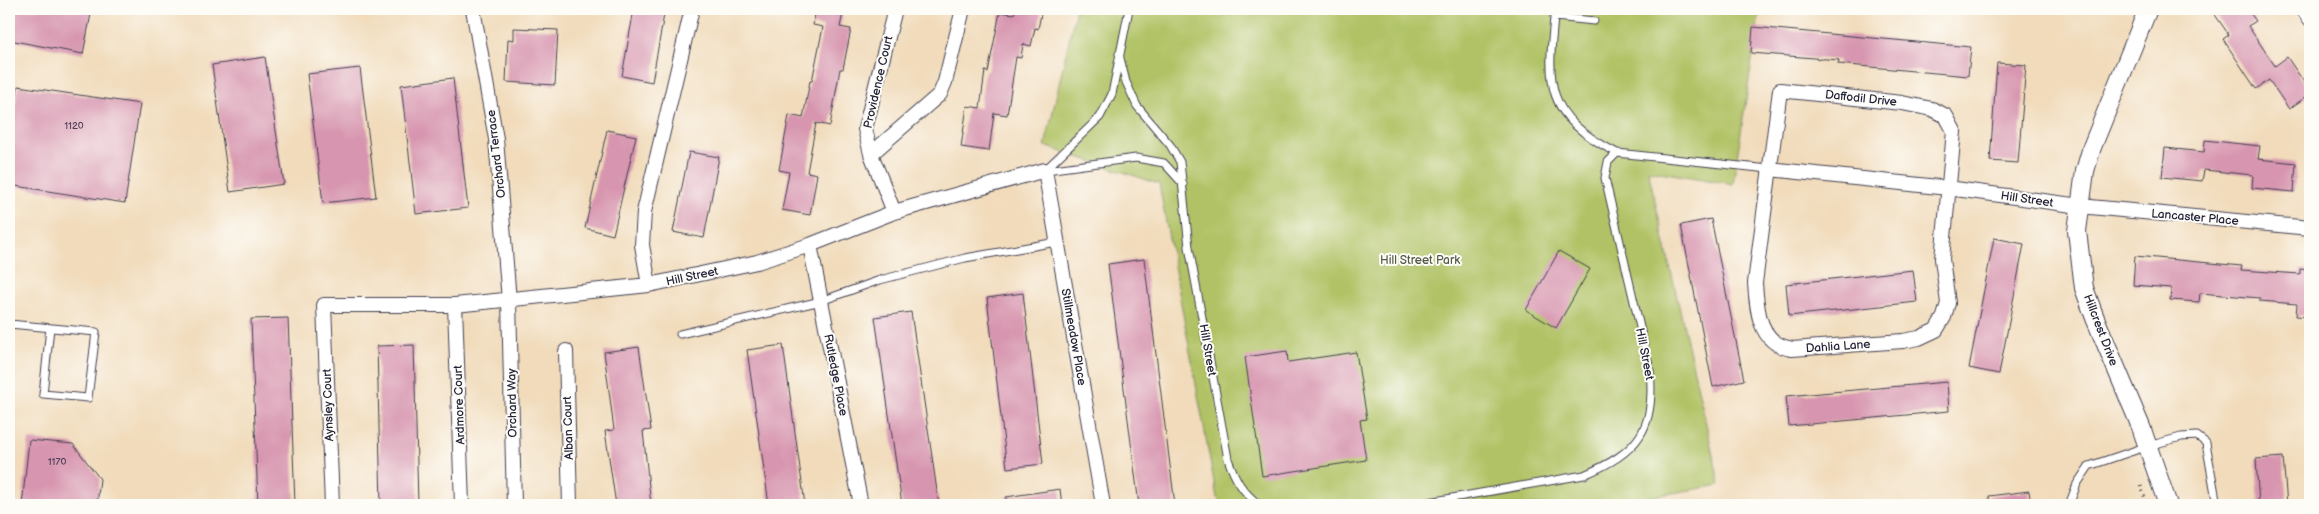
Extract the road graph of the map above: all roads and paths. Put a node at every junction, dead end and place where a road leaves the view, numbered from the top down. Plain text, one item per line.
1 (473, 9) edge
2 (692, 9) edge
3 (895, 9) edge
4 (962, 9) edge
5 (1129, 9) edge
6 (1556, 9) edge
7 (2148, 9) edge
8 (2303, 9) edge
9 (1555, 17) junction
10 (2310, 19) edge
11 (1594, 21) dead end
12 (1120, 54) junction
13 (1617, 153) junction
14 (871, 154) junction
15 (1768, 169) junction
16 (1045, 170) junction
17 (1183, 184) junction
18 (1948, 188) junction
19 (2080, 206) junction
20 (894, 212) junction
21 (2310, 228) edge
22 (1057, 242) junction
23 (810, 245) junction
24 (649, 285) junction
25 (509, 301) junction
26 (821, 301) junction
27 (324, 305) joint
28 (455, 305) junction
29 (9, 324) edge
30 (50, 328) junction
31 (680, 334) dead end
32 (566, 351) dead end
33 (2148, 446) junction
34 (2140, 482) dead end
35 (332, 505) edge
36 (462, 505) edge
37 (514, 505) edge
38 (570, 505) edge
39 (861, 505) edge
40 (1103, 505) edge
41 (1260, 505) edge
42 (1412, 505) edge
43 (2068, 505) edge
44 (2147, 505) edge
45 (2168, 505) edge
46 (2217, 505) edge

1 - 25 street, Orchard Terrace
2 - 24 street
3 - 14 street, Providence Court
4 - 14 street, Providence Court
5 - 12 lane, Hill Street
6 - 9 lane, Hill Street
7 - 19 street, Hillcrest Drive
8 - 10 street
9 - 11 lane
9 - 13 lane, Hill Street
12 - 16 lane, Hill Street
12 - 17 lane, Hill Street
13 - 15 lane, Hill Street
13 - 42 lane, Hill Street
14 - 20 street, Providence Court
15 - 18 street, Hill Street
15 - 18 street, Daffodil Drive
15 - 18 street, Dahlia Lane
16 - 17 lane, Hill Street
16 - 20 street, Hill Street
16 - 22 street, Stillmeadow Place
17 - 41 lane, Hill Street
18 - 19 street, Hill Street
19 - 21 street, Lancaster Place
19 - 33 street, Hillcrest Drive
20 - 23 street, Hill Street
22 - 26 lane
22 - 40 street, Stillmeadow Place
23 - 24 street, Hill Street
23 - 26 street, Rutledge Place
24 - 25 street, Hill Street
25 - 28 street, Hill Street
25 - 37 street, Orchard Way
26 - 31 lane
26 - 39 street, Rutledge Place
27 - 28 street, Hill Street
27 - 35 street, Aynsley Court
28 - 36 street, Ardmore Court
29 - 30 lane
30 - 30 lane
32 - 38 street, Alban Court
33 - 43 lane
33 - 45 street, Hillcrest Drive
33 - 46 lane
34 - 44 path

